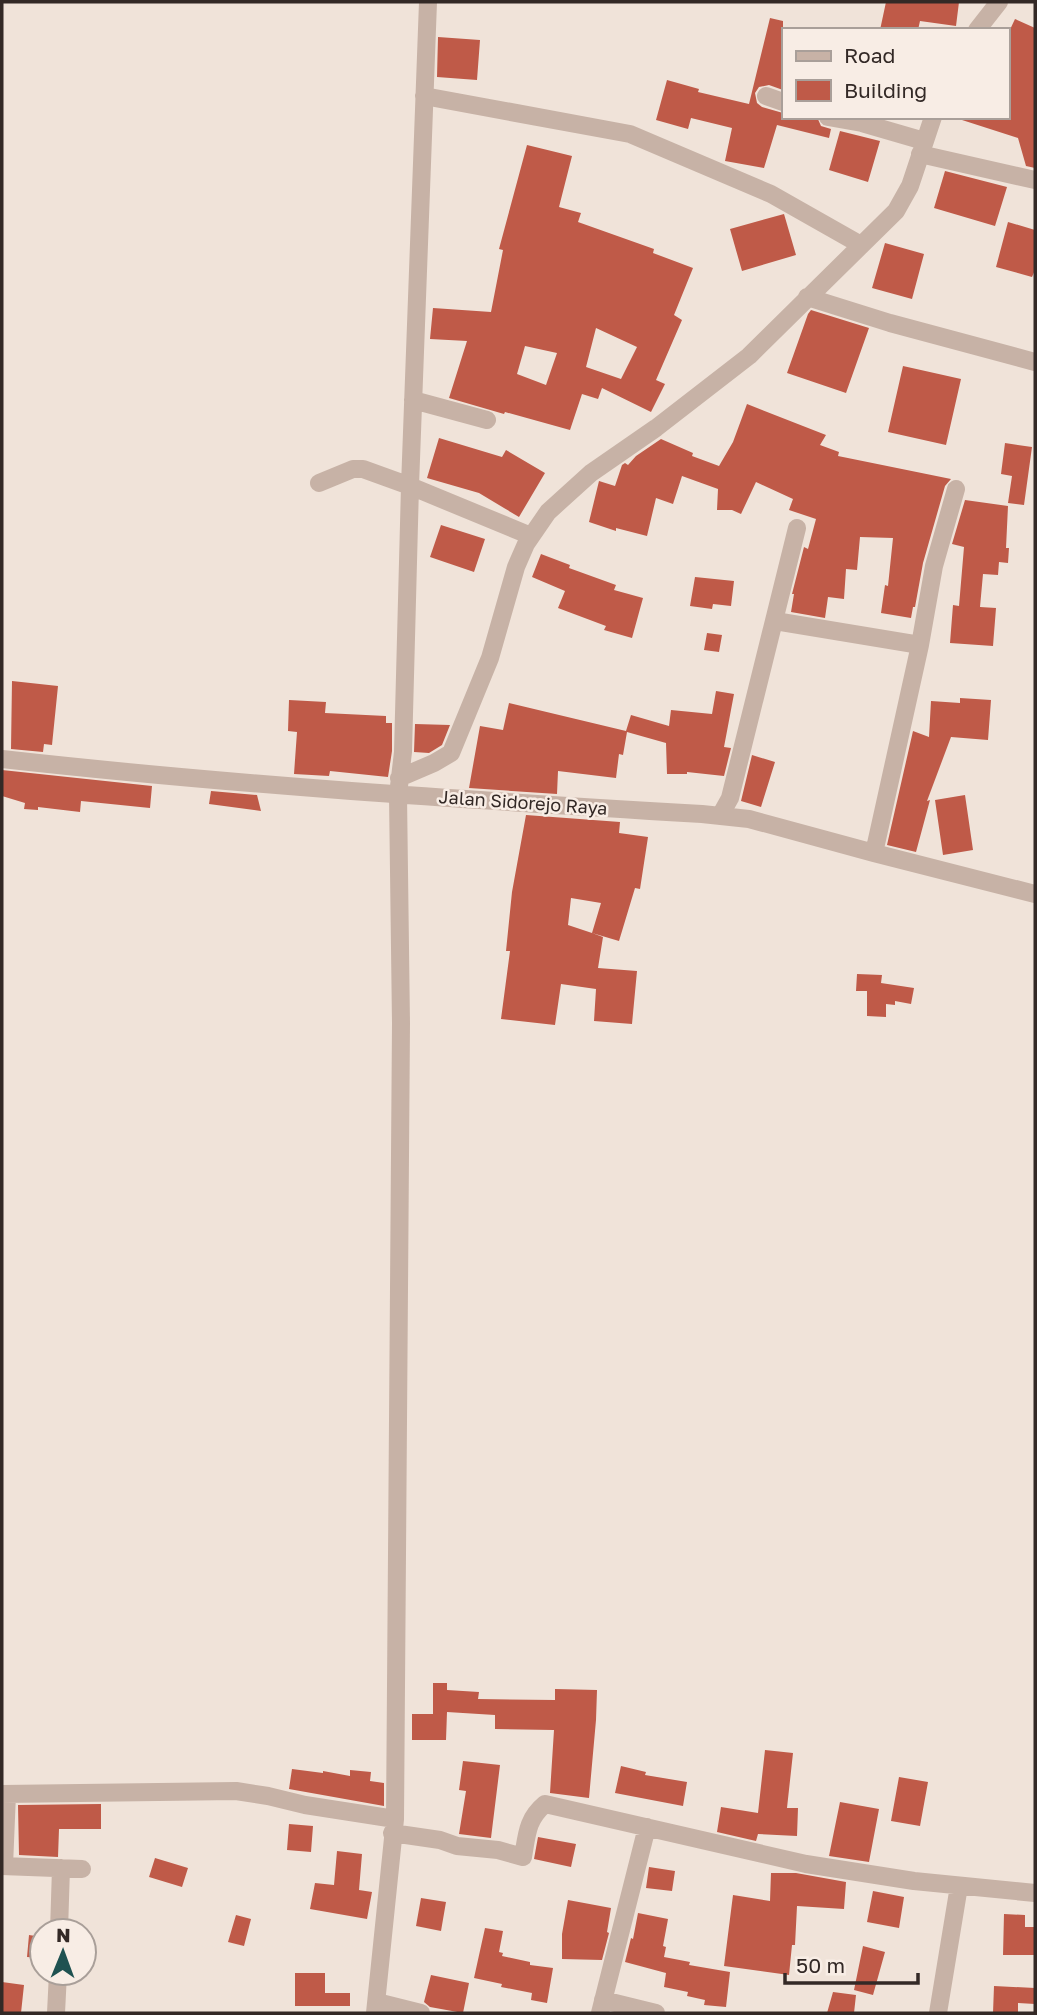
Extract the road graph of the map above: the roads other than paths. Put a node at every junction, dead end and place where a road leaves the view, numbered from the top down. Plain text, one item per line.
1 (428, 2) edge
2 (999, 2) edge
3 (979, 28) edge
4 (424, 96) junction
5 (839, 119) edge
6 (932, 119) edge
7 (922, 148) junction
8 (1035, 180) edge
9 (860, 245) junction
10 (807, 297) junction
11 (1035, 362) edge
12 (413, 400) junction
13 (487, 420) dead end
14 (319, 483) dead end
15 (410, 486) junction
16 (956, 489) dead end
17 (797, 528) dead end
18 (531, 536) junction
19 (775, 621) junction
20 (920, 645) junction
21 (2, 759) edge
22 (398, 786) junction
23 (720, 816) junction
24 (874, 853) junction
25 (1035, 894) edge
26 (4, 1794) edge
27 (393, 1826) junction
28 (647, 1827) junction
29 (3, 1866) edge
30 (61, 1868) junction
31 (82, 1869) dead end
32 (959, 1886) junction
33 (1035, 1893) edge
34 (59, 1917) edge
35 (57, 1987) edge
36 (602, 2007) edge
37 (376, 2008) edge
38 (56, 2013) edge
39 (421, 2013) edge
40 (656, 2013) edge
41 (938, 2013) edge

1 - 4 street
2 - 3 street
4 - 9 street
4 - 12 street
5 - 7 street
6 - 7 street
7 - 8 street
7 - 9 street
9 - 10 street
10 - 11 street
10 - 18 street
12 - 13 street
12 - 15 street
14 - 15 street
15 - 18 street
15 - 22 street
16 - 20 street
17 - 19 street
18 - 22 street
19 - 20 street
19 - 23 street
20 - 24 street
21 - 22 street, Jalan Sidorejo Raya
22 - 23 street, Jalan Sidorejo Raya
22 - 27 street
23 - 24 street, Jalan Sidorejo Raya
24 - 25 street, Jalan Sidorejo Raya
26 - 27 street
26 - 29 street
27 - 28 street
27 - 37 street
28 - 32 street
28 - 36 street
29 - 30 street
30 - 31 street
30 - 34 street
32 - 33 street
32 - 41 street
35 - 38 street
36 - 40 street
37 - 39 street

